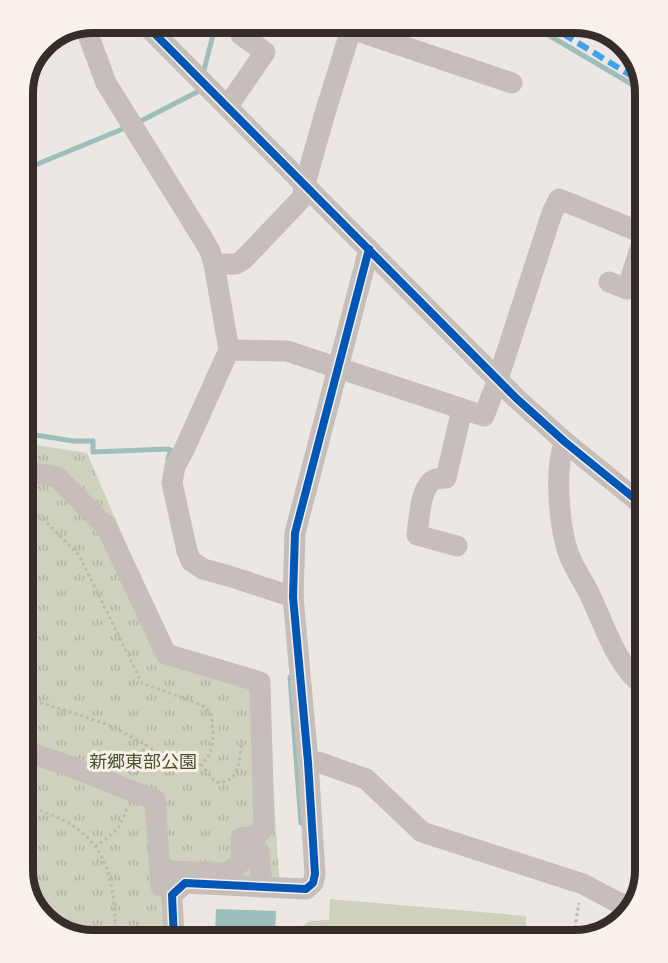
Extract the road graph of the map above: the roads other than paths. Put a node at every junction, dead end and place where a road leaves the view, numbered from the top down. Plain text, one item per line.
1 (88, 33) edge
2 (155, 33) edge
3 (350, 33) edge
4 (372, 33) edge
5 (241, 35) dead end
6 (512, 83) dead end
7 (228, 106) junction
8 (305, 184) junction
9 (635, 230) edge
10 (369, 249) junction
11 (214, 264) junction
12 (635, 264) edge
13 (609, 282) dead end
14 (229, 350) junction
15 (338, 368) junction
16 (498, 380) junction
17 (462, 408) junction
18 (565, 442) junction
19 (33, 473) edge
20 (635, 499) edge
21 (457, 546) dead end
22 (293, 597) junction
23 (635, 678) edge
24 (33, 754) edge
25 (308, 762) junction
26 (241, 846) junction
27 (161, 872) junction
28 (262, 887) junction
29 (624, 904) edge
30 (163, 930) edge
31 (174, 930) edge

1 - 11 street
2 - 7 street
3 - 8 street
4 - 6 street
5 - 7 street
7 - 8 street
8 - 10 street
8 - 11 street
9 - 16 street
10 - 15 street
10 - 16 street
11 - 14 street
12 - 13 street
14 - 15 street
14 - 22 street
15 - 17 street
15 - 22 street
16 - 17 street
16 - 18 street
17 - 21 street
18 - 20 street
18 - 23 street
19 - 26 street
22 - 25 street
24 - 27 street
25 - 28 street
25 - 29 street
26 - 27 street
26 - 28 street
27 - 30 street
28 - 31 street

